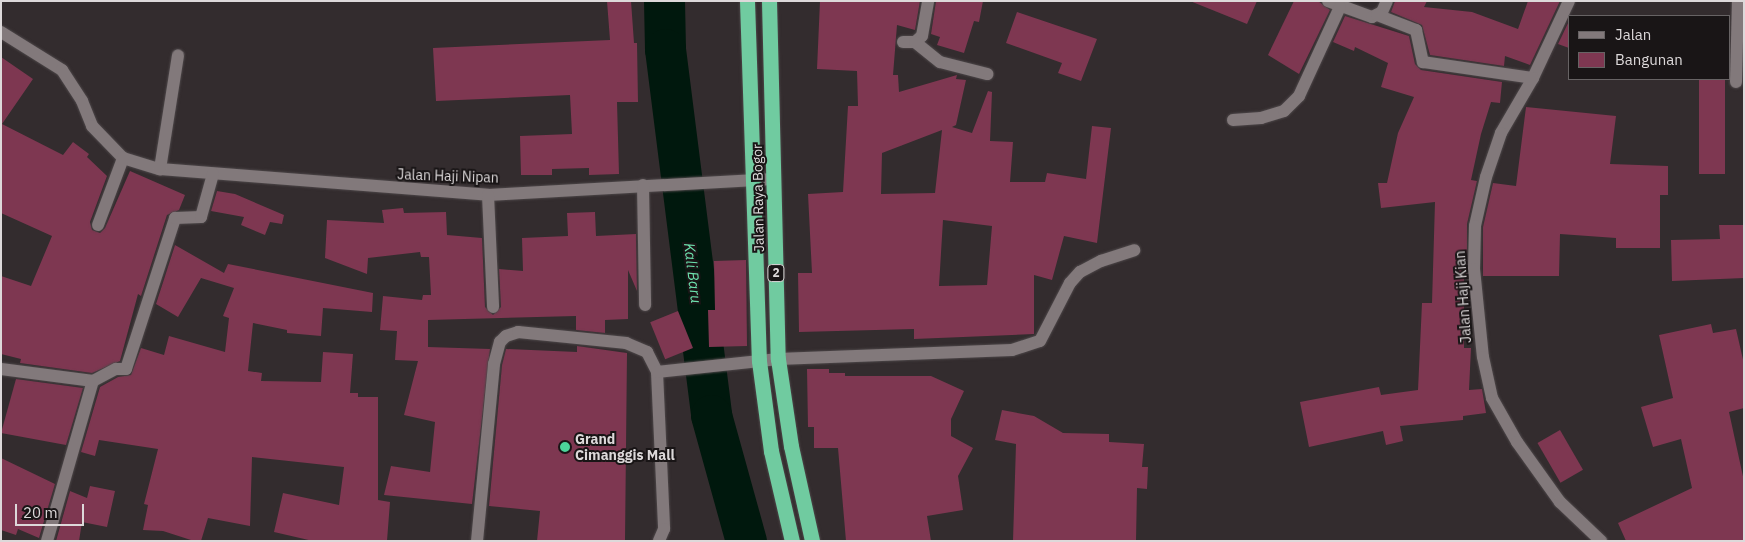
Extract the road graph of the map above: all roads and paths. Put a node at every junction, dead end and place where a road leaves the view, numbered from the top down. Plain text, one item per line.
1 (747, 1) edge
2 (769, 1) edge
3 (928, 1) edge
4 (1387, 1) edge
5 (1569, 1) edge
6 (1738, 1) edge
7 (1334, 4) edge
8 (1377, 14) junction
9 (1, 32) edge
10 (178, 54) dead end
11 (987, 74) dead end
12 (1533, 78) junction
13 (1736, 82) dead end
14 (1232, 120) dead end
15 (123, 158) junction
16 (160, 170) junction
17 (213, 174) junction
18 (752, 179) junction
19 (774, 179) junction
20 (644, 185) junction
21 (488, 195) junction
22 (98, 224) dead end
23 (1134, 250) dead end
24 (645, 305) dead end
25 (493, 307) dead end
26 (778, 359) junction
27 (759, 361) junction
28 (1, 369) edge
29 (657, 372) junction
30 (93, 381) junction
31 (46, 541) edge
32 (478, 541) edge
33 (659, 541) edge
34 (792, 541) edge
35 (812, 541) edge
36 (1601, 541) edge

1 - 18 highway, Jalan Raya Bogor / 2
2 - 19 highway, Jalan Raya Bogor / 2
3 - 11 street
4 - 8 street
5 - 12 street, Jalan Haji Kian
6 - 13 street
7 - 8 street
7 - 14 street
8 - 12 street
9 - 15 street, Jalan Haji Nipan
10 - 16 street
12 - 36 street, Jalan Haji Kian
15 - 16 street, Jalan Haji Nipan
15 - 22 street
16 - 17 street, Jalan Haji Nipan
17 - 21 street, Jalan Haji Nipan
17 - 30 street
18 - 19 street, Jalan Haji Nipan
18 - 20 street, Jalan Haji Nipan
18 - 27 highway, Jalan Raya Bogor / 2
19 - 26 highway, Jalan Raya Bogor / 2
20 - 21 street, Jalan Haji Nipan
20 - 24 street
21 - 25 street
23 - 26 street
26 - 27 street
26 - 35 highway, Jalan Raya Bogor / 2
27 - 29 street
27 - 34 highway, Jalan Raya Bogor / 2
28 - 30 street
29 - 32 street
29 - 33 street
30 - 31 street

